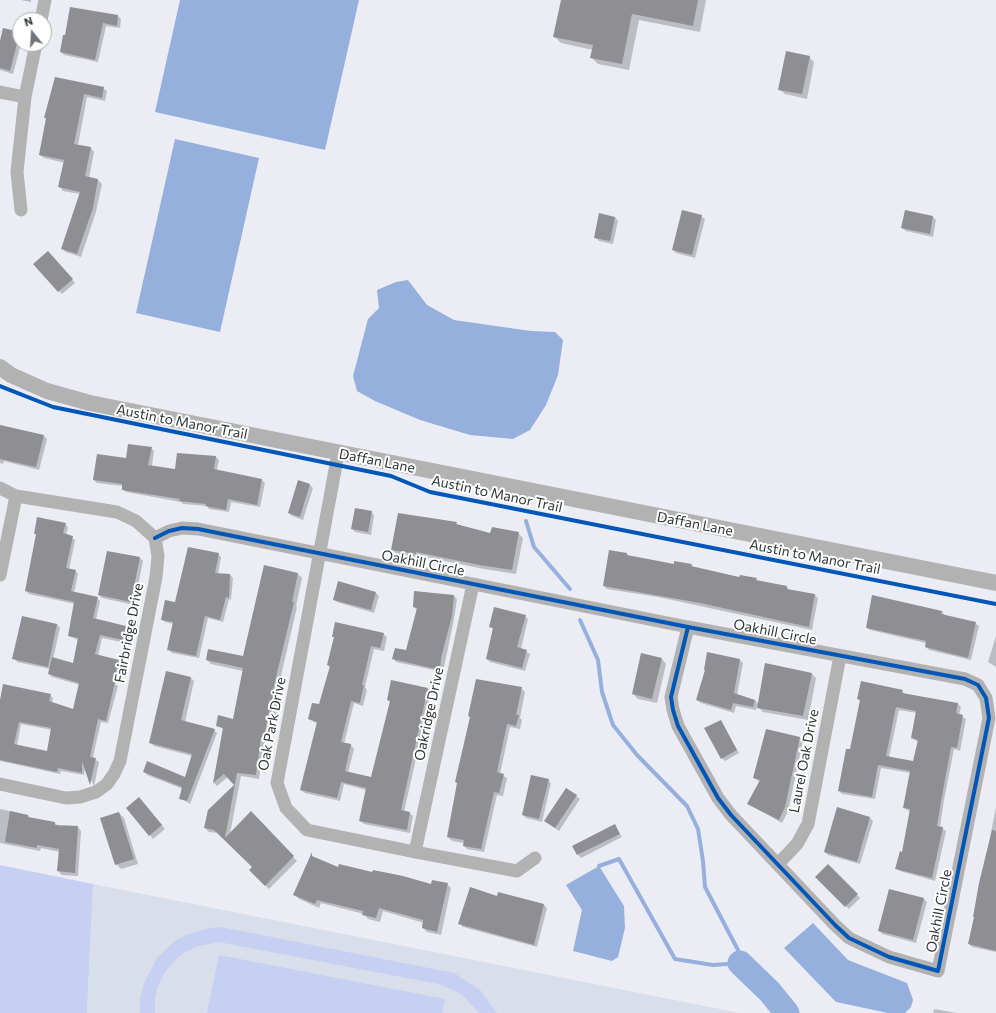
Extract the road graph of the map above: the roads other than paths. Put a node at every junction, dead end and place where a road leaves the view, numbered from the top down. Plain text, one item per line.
1 (46, 0) edge
2 (43, 12) edge
3 (34, 52) edge
4 (0, 92) edge
5 (25, 97) junction
6 (21, 210) dead end
7 (0, 367) edge
8 (338, 454) junction
9 (0, 488) edge
10 (16, 496) junction
11 (155, 538) junction
12 (320, 554) junction
13 (0, 575) edge
14 (996, 583) edge
15 (473, 584) junction
16 (688, 627) junction
17 (840, 656) junction
18 (0, 784) edge
19 (415, 852) junction
20 (535, 858) dead end
21 (779, 863) junction

1 - 2 street
3 - 5 street
4 - 5 street
5 - 6 street
7 - 8 street, Daffan Lane
8 - 12 street, Oak Park Drive
8 - 14 street, Daffan Lane
9 - 10 street
10 - 11 street
10 - 13 street
11 - 12 street, Oakhill Circle
11 - 18 street, Fairbridge Drive
12 - 15 street, Oakhill Circle
12 - 19 street, Oak Park Drive
15 - 16 street, Oakhill Circle
15 - 19 street, Oakridge Drive
16 - 17 street, Oakhill Circle
16 - 21 street, Oakhill Circle
17 - 21 street, Laurel Oak Drive
17 - 21 street, Oakhill Circle
19 - 20 street, Oak Park Drive

